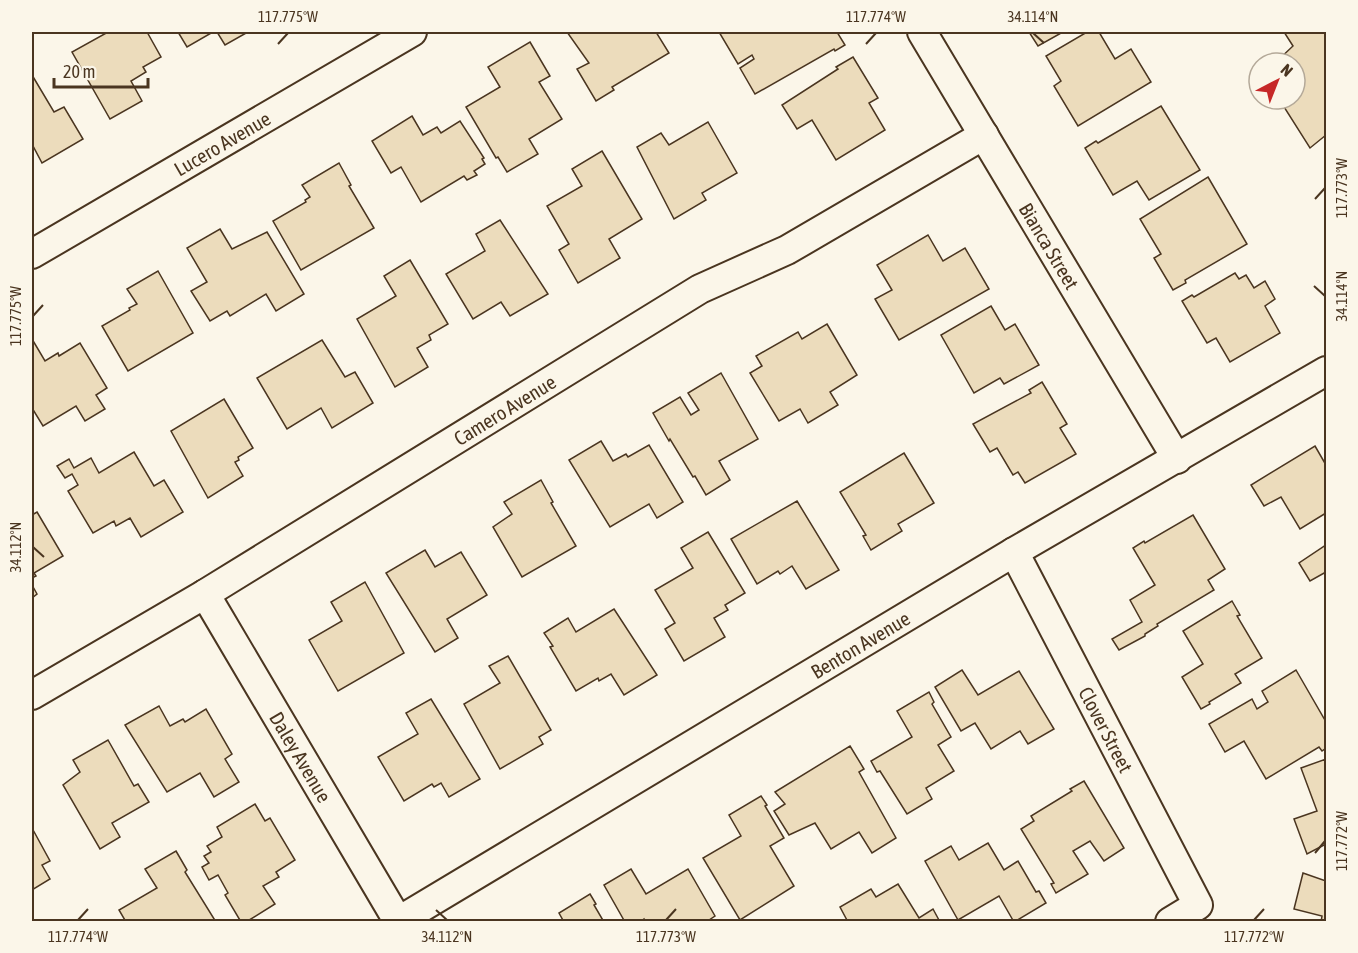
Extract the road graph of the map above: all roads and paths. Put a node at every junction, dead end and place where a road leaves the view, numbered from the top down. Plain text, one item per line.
1 (412, 32) edge
2 (922, 32) edge
3 (984, 135) junction
4 (32, 254) edge
5 (1326, 371) edge
6 (1177, 459) junction
7 (1014, 552) junction
8 (205, 594) junction
9 (32, 695) edge
10 (398, 921) edge
11 (1170, 921) edge

1 - 4 street, Lucero Avenue
2 - 3 street, Bianca Street
3 - 6 street, Bianca Street
3 - 8 street, Camero Avenue
5 - 6 street, Benton Avenue
6 - 7 street, Benton Avenue
7 - 10 street, Benton Avenue
7 - 11 street, Clover Street
8 - 9 street, Camero Avenue
8 - 10 street, Daley Avenue

